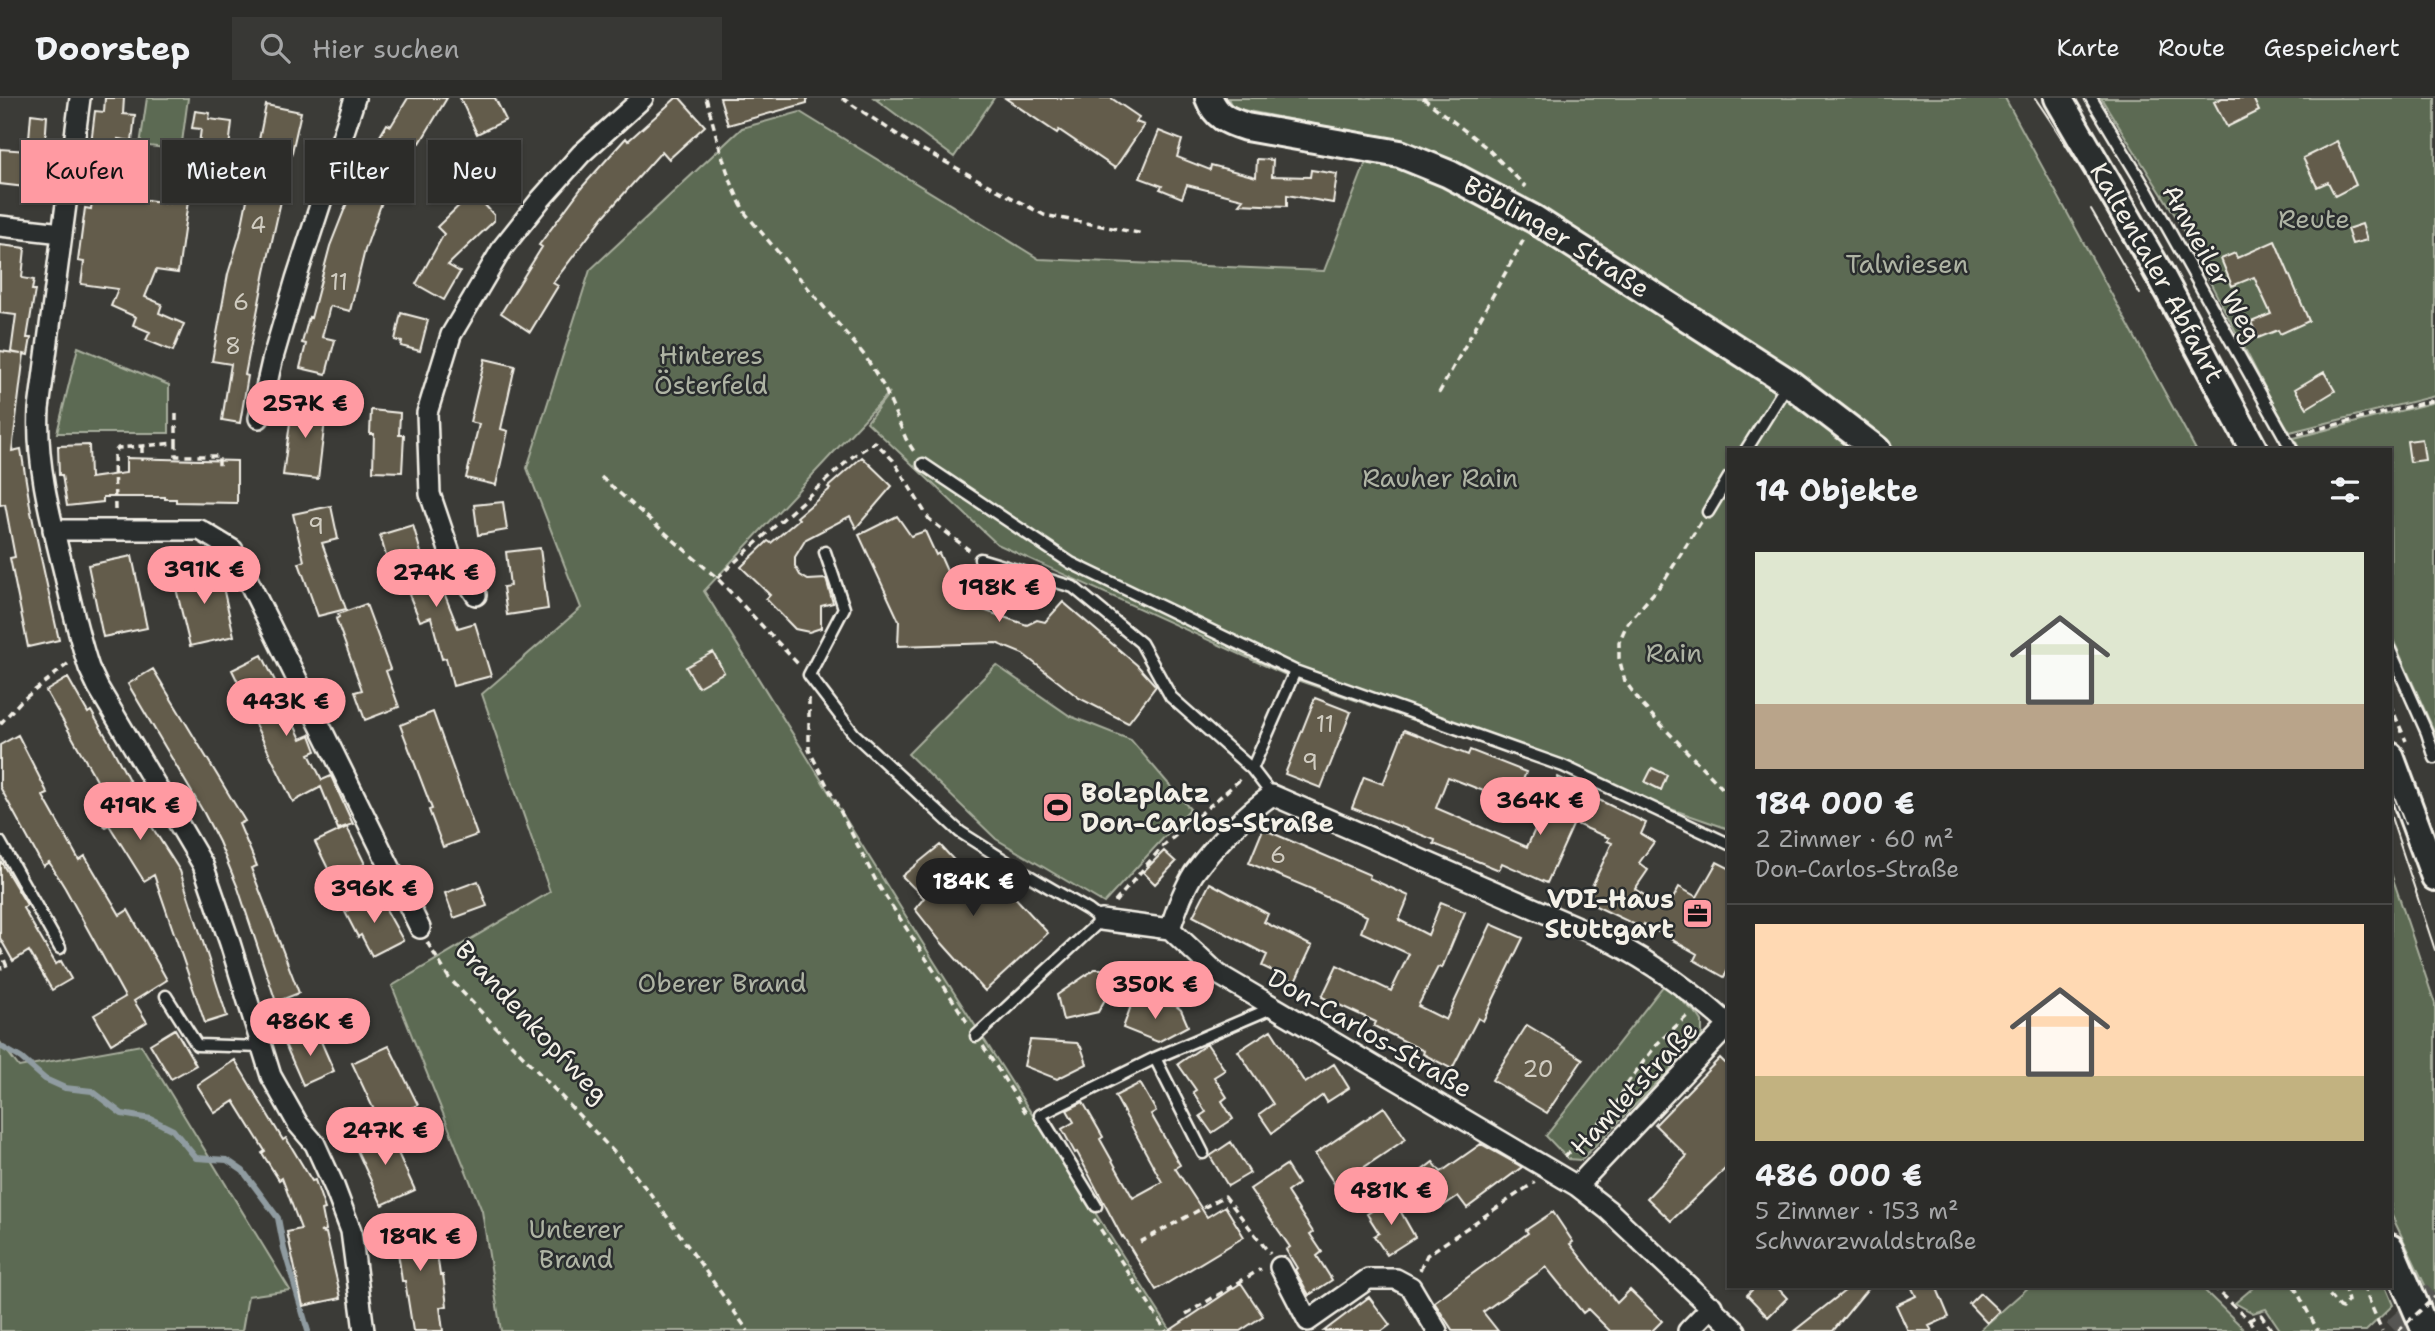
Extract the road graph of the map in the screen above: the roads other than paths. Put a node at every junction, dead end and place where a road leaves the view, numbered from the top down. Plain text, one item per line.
1 (80, 98) edge
2 (355, 98) edge
3 (643, 98) edge
4 (2058, 98) edge
5 (2091, 98) edge
6 (1205, 102) edge
7 (0, 226) edge
8 (62, 233) junction
9 (1788, 382) junction
10 (259, 418) dead end
11 (1747, 448) edge
12 (1874, 448) edge
13 (2252, 448) edge
14 (2291, 448) edge
15 (923, 464) road end
16 (1727, 480) edge
17 (1708, 512) road end
18 (53, 530) junction
19 (825, 552) dead end
20 (981, 559) road end
21 (477, 595) dead end
22 (2392, 654) edge
23 (1295, 670) junction
24 (2435, 758) edge
25 (2392, 761) edge
26 (1252, 769) junction
27 (1272, 795) junction
28 (0, 842) edge
29 (1727, 843) edge
30 (2435, 877) edge
31 (1101, 920) junction
32 (420, 928) road end
33 (1170, 929) junction
34 (60, 948) dead end
35 (166, 996) dead end
36 (1274, 1006) junction
37 (1727, 1023) edge
38 (1727, 1027) edge
39 (976, 1035) road end
40 (262, 1047) junction
41 (1155, 1058) junction
42 (1203, 1153) dead end
43 (1577, 1186) junction
44 (1096, 1206) dead end
45 (2392, 1253) edge
46 (1277, 1264) road end
47 (1712, 1306) junction
48 (364, 1331) edge
49 (1437, 1331) edge
50 (1688, 1331) edge
51 (1736, 1331) edge
52 (2426, 1331) edge

1 - 8 street
2 - 10 street
3 - 21 street
4 - 13 main road, Kaltentaler Abfahrt
5 - 14 lane, Anweiler Weg
6 - 9 main road, Böblinger Straße
7 - 8 street
8 - 18 street
9 - 11 lane
9 - 12 main road, Böblinger Straße
15 - 23 lane
16 - 17 lane
18 - 32 street
18 - 40 street
19 - 31 lane
20 - 26 lane
22 - 24 lane
23 - 26 lane
23 - 29 lane
25 - 30 main road
26 - 27 lane
27 - 33 street
27 - 37 street
28 - 34 lane
31 - 33 street
31 - 39 lane
33 - 36 street, Don-Carlos-Straße
35 - 40 lane
36 - 41 lane
36 - 43 street, Don-Carlos-Straße
38 - 43 street, Hamletstraße
40 - 48 street
41 - 42 lane
41 - 44 lane
43 - 47 street, Don-Carlos-Straße
45 - 52 main road
46 - 49 street
47 - 50 street
47 - 51 street, Don-Carlos-Straße

